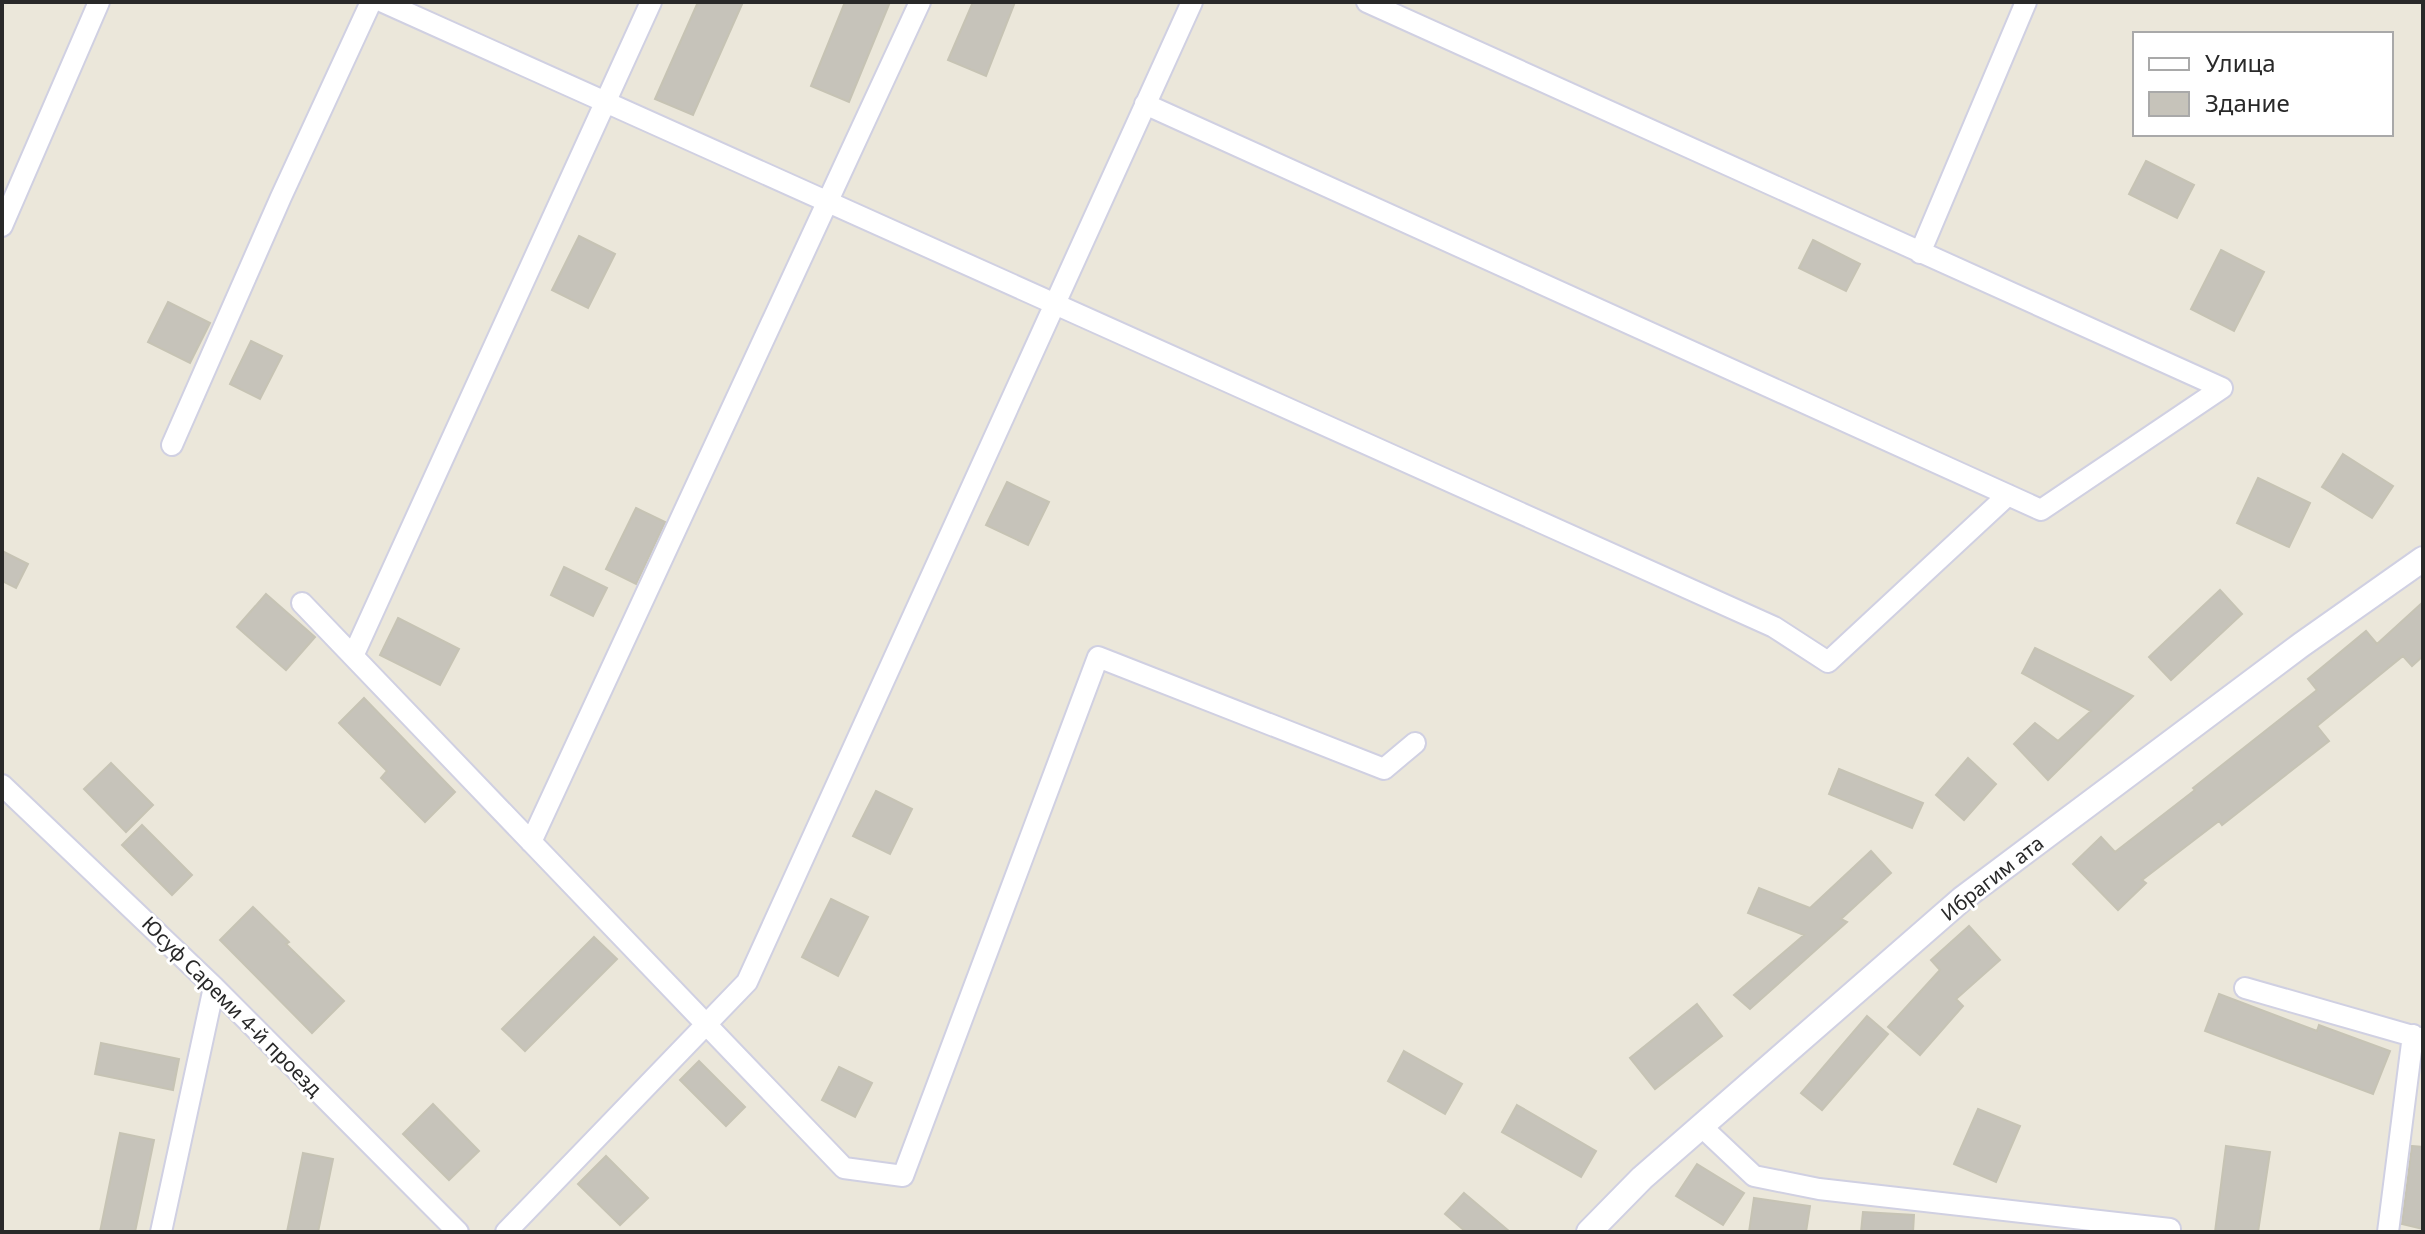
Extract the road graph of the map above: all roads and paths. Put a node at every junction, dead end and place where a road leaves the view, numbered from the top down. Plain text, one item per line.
1 (99, 2) edge
2 (371, 2) edge
3 (383, 2) edge
4 (651, 2) edge
5 (920, 2) edge
6 (1192, 2) edge
7 (1367, 2) edge
8 (2026, 2) edge
9 (606, 102) junction
10 (1145, 104) junction
11 (828, 202) junction
12 (2, 226) edge
13 (1920, 253) junction
14 (1055, 304) junction
15 (172, 445) dead end
16 (2008, 495) junction
17 (2423, 559) edge
18 (302, 603) dead end
19 (353, 656) junction
20 (1415, 743) dead end
21 (2, 785) edge
22 (531, 842) junction
23 (214, 987) junction
24 (2245, 988) dead end
25 (706, 1024) junction
26 (2418, 1037) edge
27 (1701, 1126) junction
28 (2170, 1229) dead end
29 (161, 1232) edge
30 (458, 1232) edge
31 (506, 1232) edge
32 (1589, 1232) edge
33 (2388, 1232) edge

1 - 12 street
2 - 15 street
3 - 9 street
4 - 9 street
5 - 11 street
6 - 10 street
7 - 13 street
8 - 13 street
9 - 11 street
9 - 19 street
10 - 14 street
10 - 16 street
11 - 14 street
11 - 22 street
13 - 16 street
14 - 16 street
14 - 25 street
17 - 27 street, Ибрагим ата
18 - 19 street
19 - 22 street
20 - 25 street
21 - 23 street, Юсуф Сареми 4-й проезд
22 - 25 street
23 - 29 street
23 - 30 street, Юсуф Сареми 4-й проезд
24 - 26 street
25 - 31 street
26 - 33 street
27 - 28 street
27 - 32 street, Ибрагим ата

